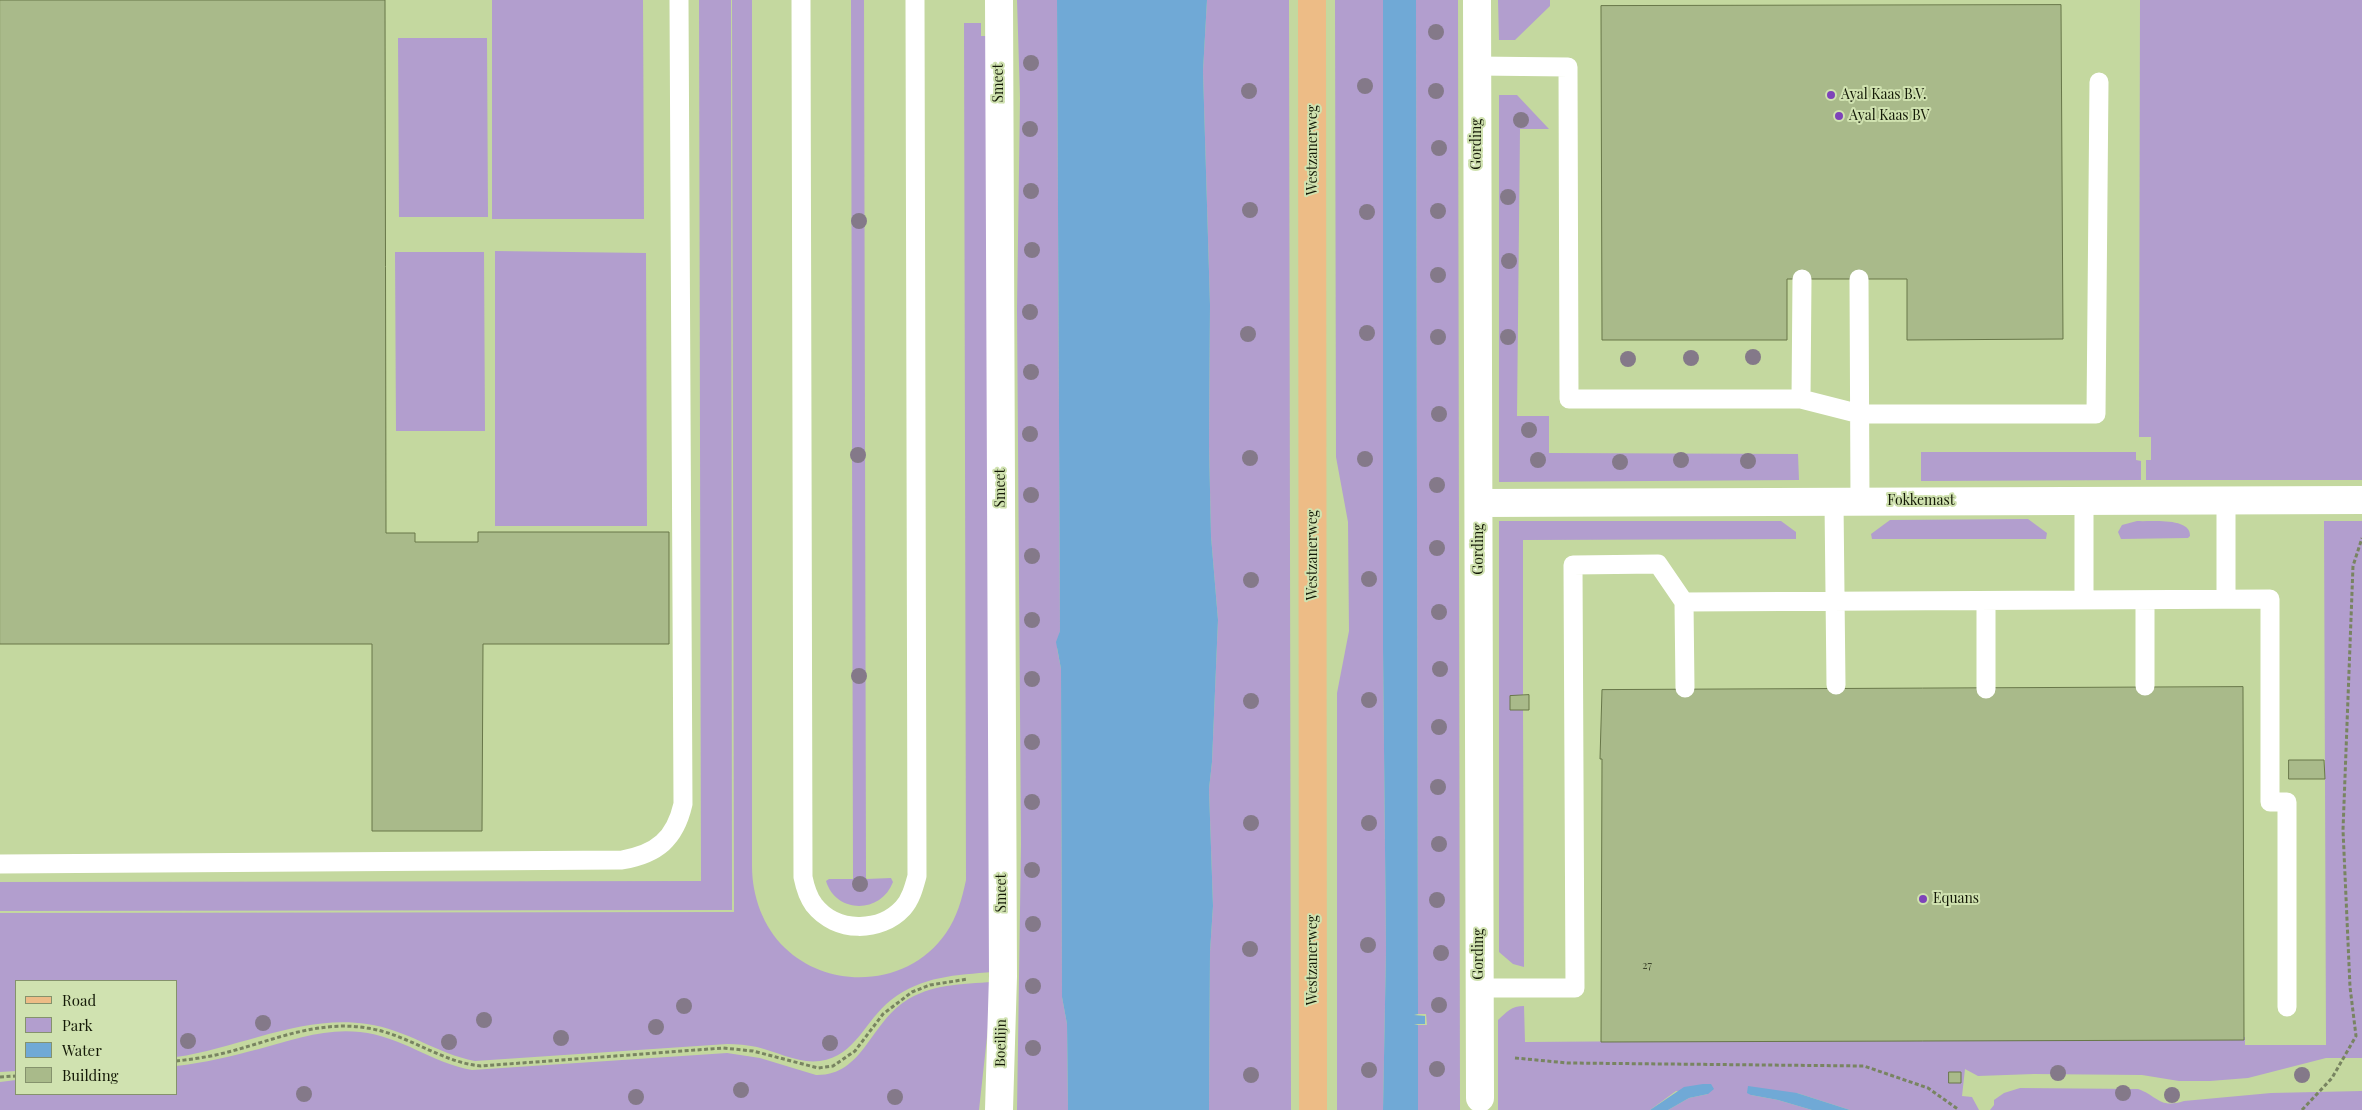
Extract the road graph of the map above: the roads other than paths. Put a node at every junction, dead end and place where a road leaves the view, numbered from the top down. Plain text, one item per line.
1 (679, 0) edge
2 (801, 0) edge
3 (915, 0) edge
4 (999, 0) edge
5 (1312, 0) edge
6 (1477, 0) edge
7 (1477, 66) junction
8 (2099, 82) dead end
9 (1859, 279) dead end
10 (1802, 280) dead end
11 (1801, 399) junction
12 (1860, 414) junction
13 (2226, 500) junction
14 (2362, 500) edge
15 (2084, 501) junction
16 (1479, 502) junction
17 (1847, 502) junction
18 (2226, 599) junction
19 (2084, 600) junction
20 (2145, 600) junction
21 (1986, 601) junction
22 (1684, 602) junction
23 (1834, 602) junction
24 (1836, 685) dead end
25 (2145, 686) dead end
26 (1685, 688) dead end
27 (1986, 689) dead end
28 (0, 864) edge
29 (1003, 976) joint
30 (1480, 988) junction
31 (2287, 1007) dead end
32 (1480, 1098) dead end
33 (999, 1110) edge
34 (1313, 1110) edge

1 - 28 lane
2 - 3 lane
4 - 29 street, Smeet
5 - 34 main road, Westzanerweg
6 - 7 street, Gording
7 - 11 lane
7 - 16 street, Gording
8 - 12 lane
9 - 12 lane
10 - 11 lane
11 - 12 lane
12 - 17 lane
13 - 14 street, Fokkemast
13 - 15 street, Fokkemast
13 - 18 lane
15 - 17 street, Fokkemast
15 - 19 lane
16 - 17 street, Fokkemast
16 - 30 street, Gording
17 - 23 lane
18 - 20 lane
18 - 31 lane
19 - 20 lane
19 - 21 lane
20 - 25 lane
21 - 23 lane
21 - 27 lane
22 - 23 lane
22 - 26 lane
22 - 30 lane
23 - 24 lane
29 - 33 street, Boeilijn
30 - 32 street, Gording

